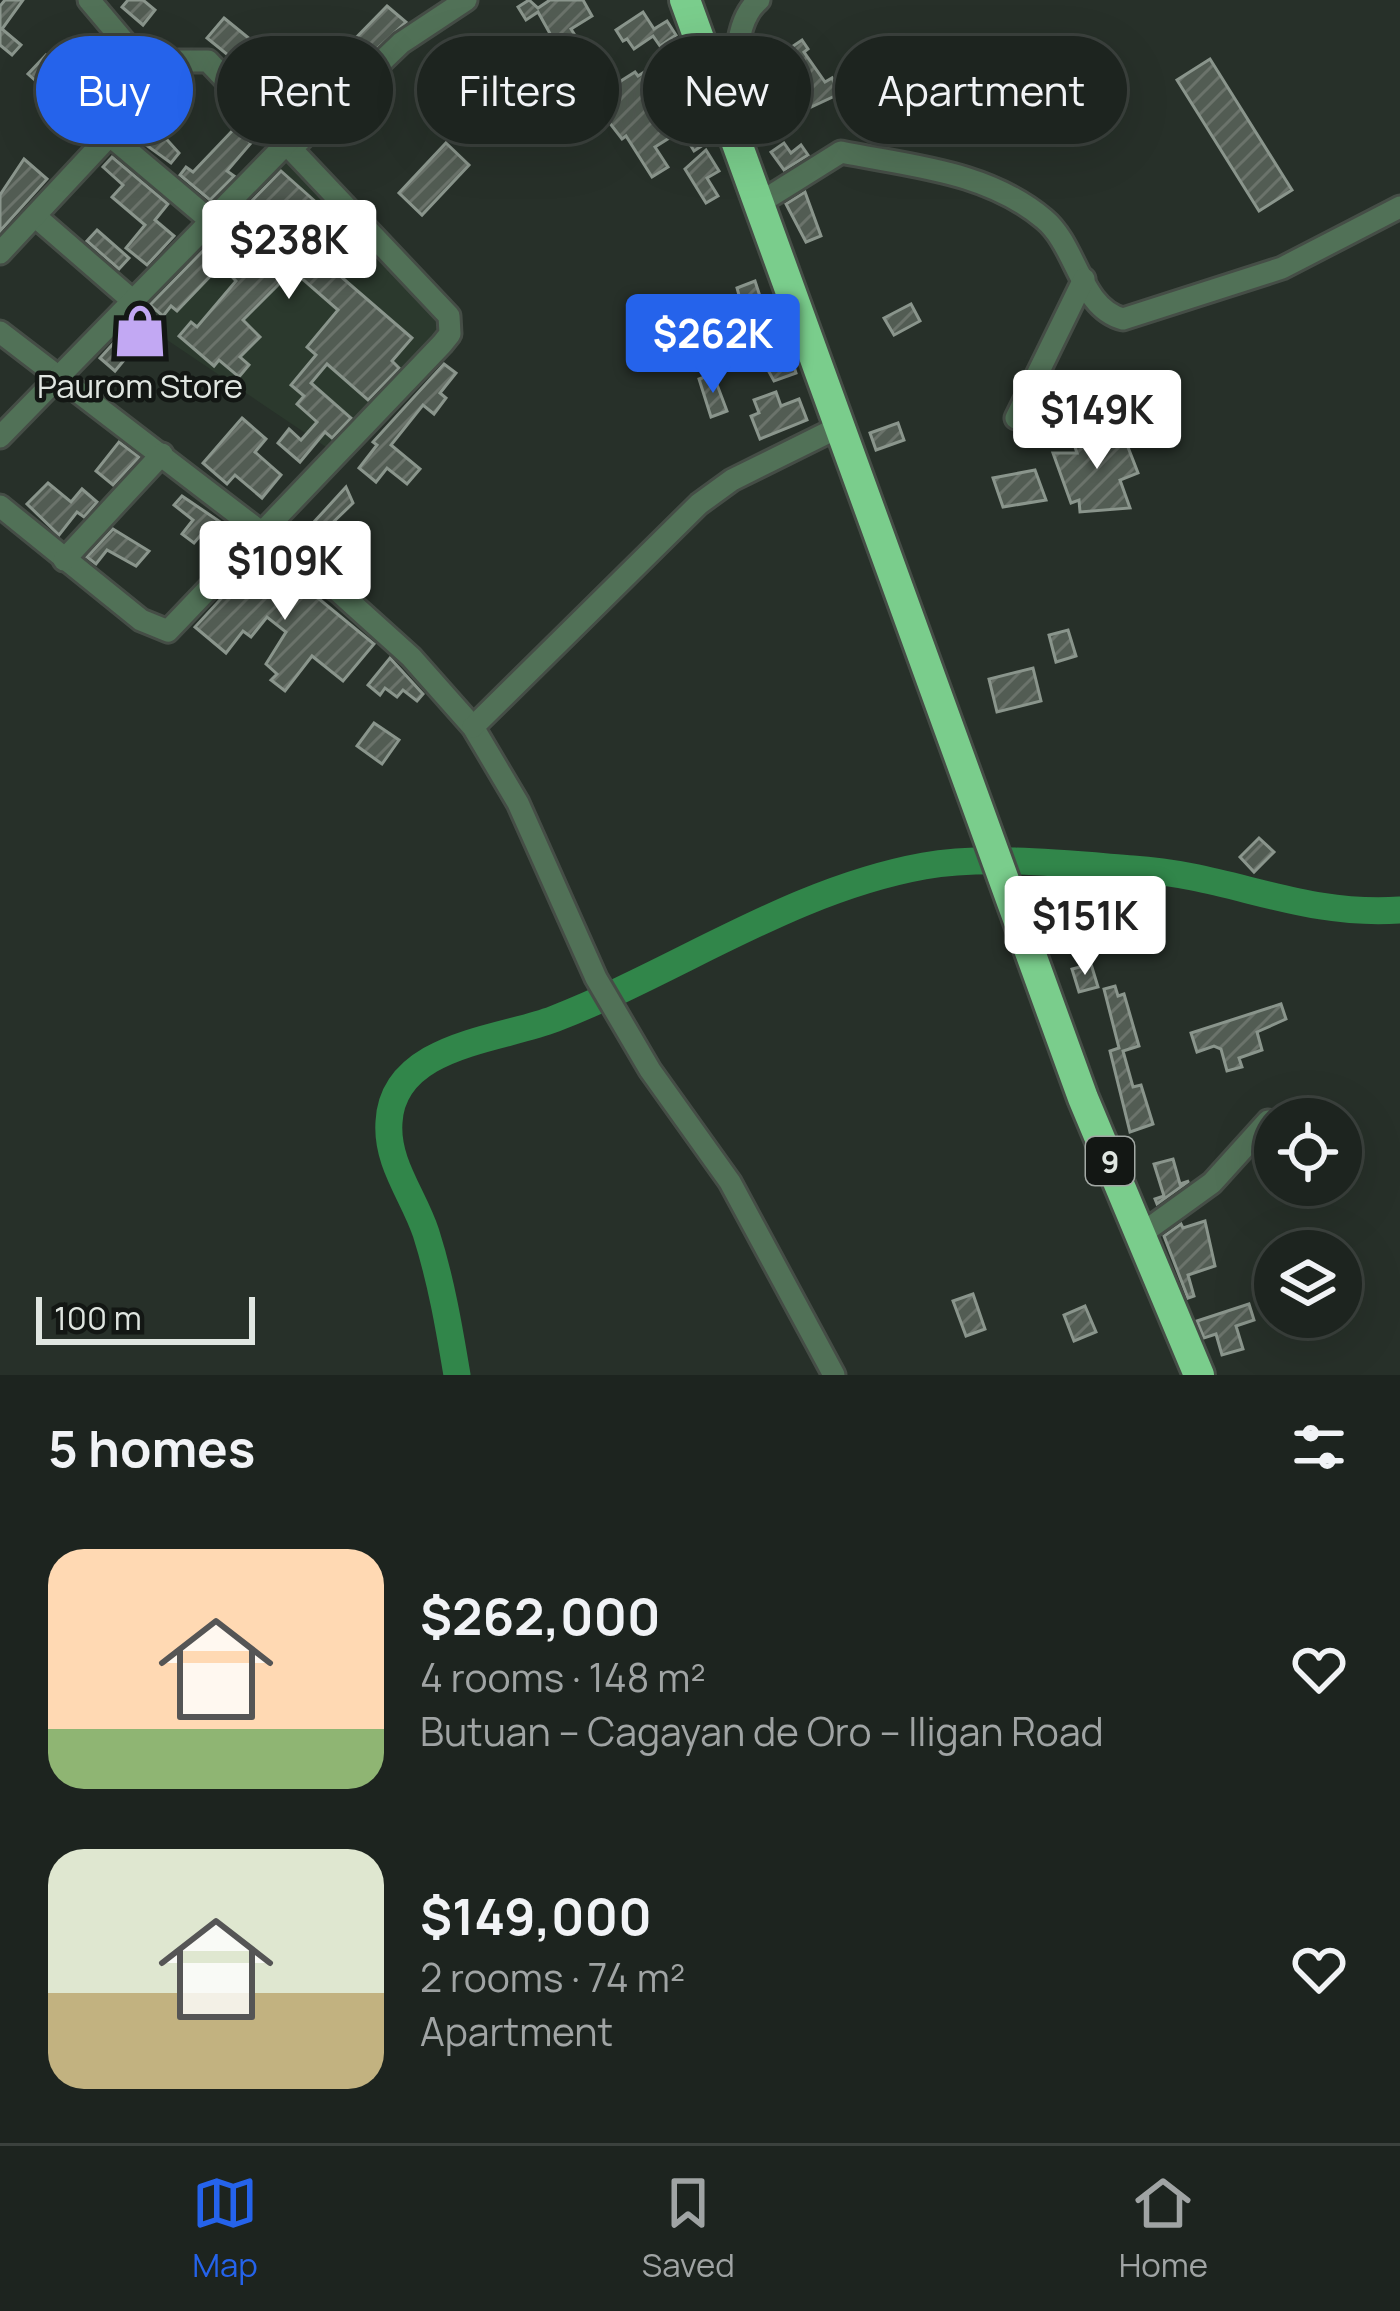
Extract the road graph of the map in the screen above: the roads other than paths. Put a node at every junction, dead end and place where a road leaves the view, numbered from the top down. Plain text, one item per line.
1 (89, 0) edge
2 (466, 0) edge
3 (685, 0) edge
4 (759, 0) edge
5 (119, 36) edge
6 (698, 36) edge
7 (741, 36) edge
8 (393, 51) edge
9 (99, 144) edge
10 (120, 144) edge
11 (292, 144) joint
12 (739, 144) edge
13 (761, 202) junction
14 (1400, 207) edge
15 (34, 216) junction
16 (211, 221) junction
17 (0, 253) edge
18 (1084, 279) junction
19 (134, 301) junction
20 (0, 332) edge
21 (59, 378) junction
22 (1016, 418) dead end
23 (841, 426) junction
24 (0, 437) edge
25 (162, 454) junction
26 (0, 506) edge
27 (262, 533) junction
28 (64, 560) junction
29 (473, 727) junction
30 (1254, 1136) edge
31 (1140, 1235) junction
32 (834, 1375) edge
33 (1199, 1375) edge

1 - 5 street
2 - 8 street
3 - 6 highway, 9
4 - 7 street
9 - 15 street
10 - 16 street
11 - 16 street
11 - 27 street
12 - 13 highway, 9
13 - 18 street
13 - 23 highway, 9
14 - 18 street
15 - 17 street
15 - 19 street
16 - 19 street
18 - 22 street
19 - 21 street
20 - 21 street
21 - 24 street
21 - 25 street
23 - 29 street
23 - 31 highway, 9
25 - 27 street
25 - 28 street
26 - 28 street
27 - 28 street
27 - 29 street
29 - 32 street
30 - 31 street
31 - 33 highway, 9

